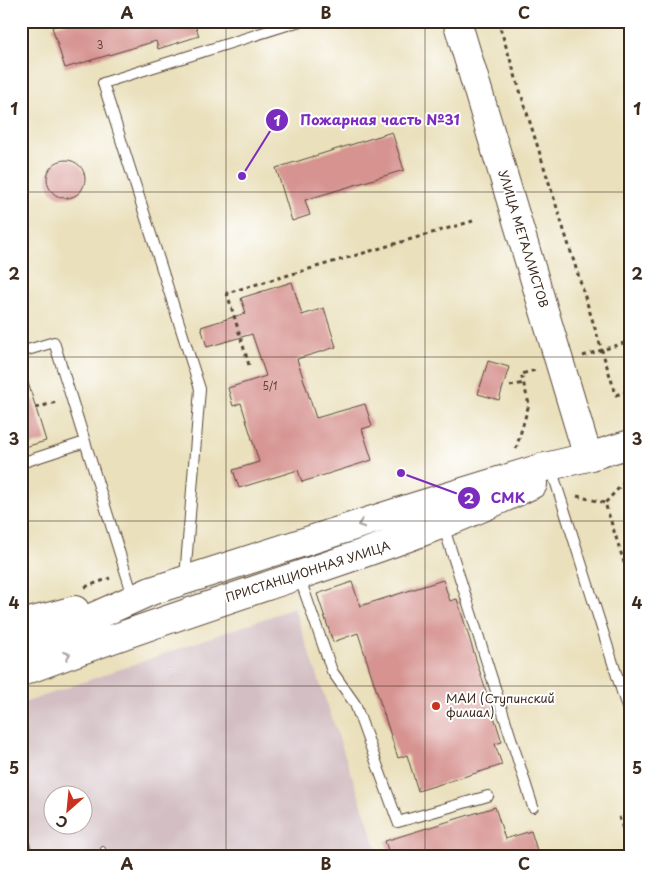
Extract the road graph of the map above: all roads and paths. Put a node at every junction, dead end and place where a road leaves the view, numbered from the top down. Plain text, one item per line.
1 (300, 21) edge
2 (457, 21) edge
3 (498, 21) edge
4 (472, 221) dead end
5 (630, 342) edge
6 (602, 350) junction
7 (21, 352) edge
8 (249, 365) dead end
9 (521, 374) dead end
10 (524, 383) junction
11 (510, 386) dead end
12 (630, 390) edge
13 (71, 397) junction
14 (36, 408) dead end
15 (85, 442) junction
16 (630, 444) edge
17 (516, 450) dead end
18 (588, 457) junction
19 (21, 463) edge
20 (553, 474) junction
21 (630, 476) edge
22 (577, 496) dead end
23 (606, 504) junction
24 (442, 525) junction
25 (299, 575) junction
26 (184, 581) junction
27 (630, 581) edge
28 (137, 587) junction
29 (82, 588) dead end
30 (21, 624) edge
31 (21, 645) edge
32 (21, 672) edge
33 (630, 717) edge
34 (488, 796) dead end
35 (533, 808) dead end
36 (619, 817) dead end
37 (21, 834) edge
38 (630, 850) edge
39 (28, 857) edge

1 - 26 lane
2 - 18 main road, УЛИЦА МЕТАЛЛИСТОВ
3 - 6 path
4 - 8 path
5 - 6 path
6 - 12 path
7 - 13 lane
9 - 10 path
10 - 11 path
10 - 17 path
13 - 14 path
13 - 15 lane
15 - 19 lane
15 - 28 lane
16 - 18 main road, ПРИСТАНЦИОННАЯ УЛИЦА
18 - 20 main road, ПРИСТАНЦИОННАЯ УЛИЦА
18 -> 26 main road, ПРИСТАНЦИОННАЯ УЛИЦА
20 - 24 main road, ПРИСТАНЦИОННАЯ УЛИЦА
20 - 33 lane
21 - 23 path
22 - 23 path
23 - 27 path
24 - 25 main road, ПРИСТАНЦИОННАЯ УЛИЦА
24 - 35 lane
32 -> 25 main road, ПРИСТАНЦИОННАЯ УЛИЦА
25 - 34 lane
26 - 28 main road, ПРИСТАНЦИОННАЯ УЛИЦА
28 - 29 path
28 - 30 main road
28 - 31 main road, ПРИСТАНЦИОННАЯ УЛИЦА
36 - 38 path
37 - 39 lane

